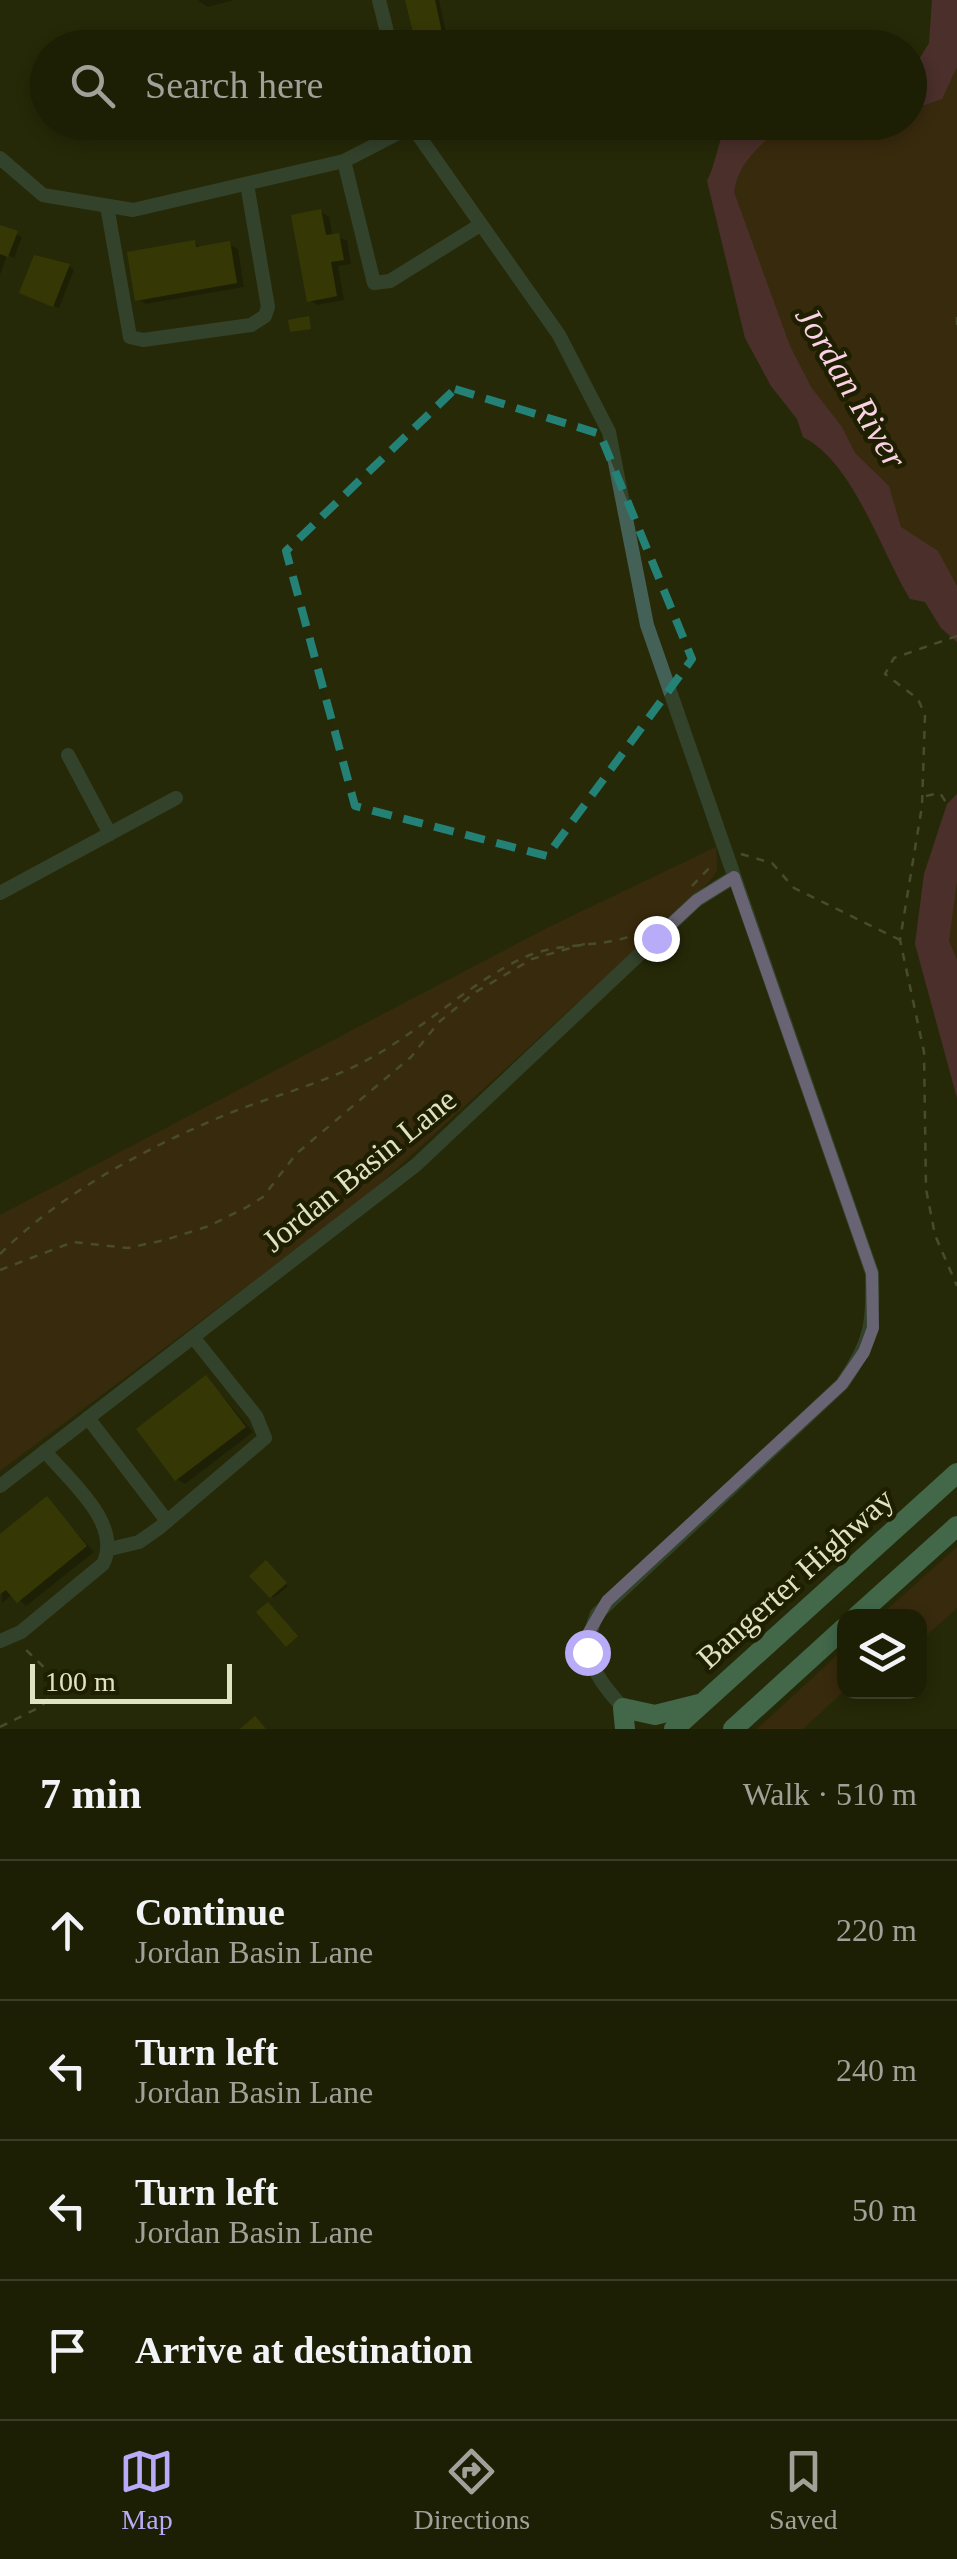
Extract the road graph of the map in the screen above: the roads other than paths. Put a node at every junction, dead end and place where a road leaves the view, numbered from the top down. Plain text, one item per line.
1 (379, 0) edge
2 (386, 30) edge
3 (383, 140) edge
4 (420, 140) edge
5 (0, 158) edge
6 (344, 162) junction
7 (247, 184) junction
8 (108, 206) junction
9 (480, 225) junction
10 (68, 756) dead end
11 (176, 798) dead end
12 (110, 834) junction
13 (734, 877) junction
14 (0, 893) edge
15 (193, 1337) junction
16 (88, 1418) junction
17 (45, 1451) junction
18 (957, 1473) edge
19 (0, 1486) edge
20 (167, 1521) junction
21 (957, 1526) edge
22 (110, 1549) junction
23 (865, 1609) edge
24 (837, 1634) edge
25 (7, 1638) edge
26 (701, 1704) junction
27 (624, 1718) edge
28 (674, 1729) edge
29 (733, 1729) edge

1 - 2 street
3 - 6 street
4 - 9 street
5 - 8 street
6 - 7 street
6 - 9 street
7 - 8 street
7 - 8 street
9 - 13 street
10 - 12 street
11 - 12 street
12 - 14 street
13 - 15 street, Jordan Basin Lane
13 - 27 street
15 - 16 street, Jordan Basin Lane
15 - 20 street
16 - 17 street, Jordan Basin Lane
16 - 20 street
17 - 19 street, Jordan Basin Lane
17 - 22 street
18 - 26 highway, Bangerter Highway
20 - 22 street
21 - 23 highway
22 - 25 street
24 - 29 highway
26 - 27 highway
26 - 28 highway, Bangerter Highway

